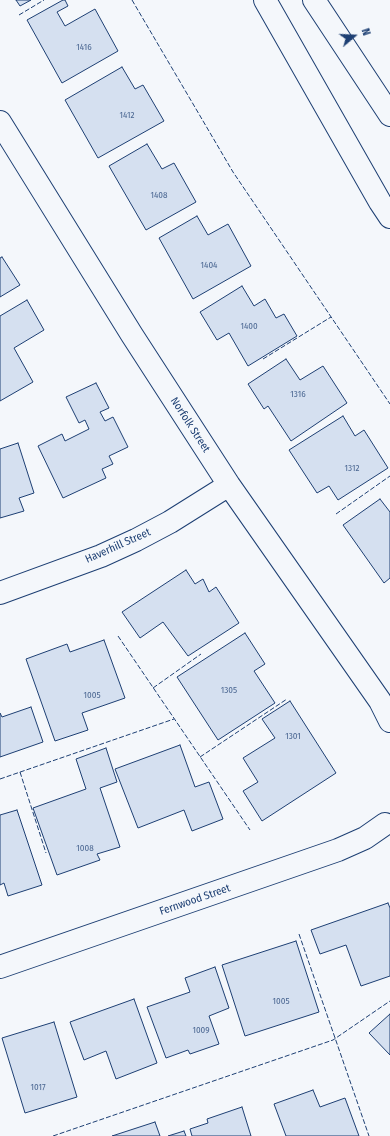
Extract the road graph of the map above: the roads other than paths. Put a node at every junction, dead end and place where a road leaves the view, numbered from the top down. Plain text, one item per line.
1 (264, 0) edge
2 (314, 0) edge
3 (390, 115) edge
4 (0, 122) edge
5 (390, 217) edge
6 (230, 485) junction
7 (0, 593) edge
8 (390, 721) edge
9 (388, 820) edge
10 (0, 966) edge

1 - 5 main road
2 - 3 main road
4 - 6 main road, Norfolk Street
6 - 7 main road, Haverhill Street
6 - 8 main road, Norfolk Street
9 - 10 main road, Fernwood Street

